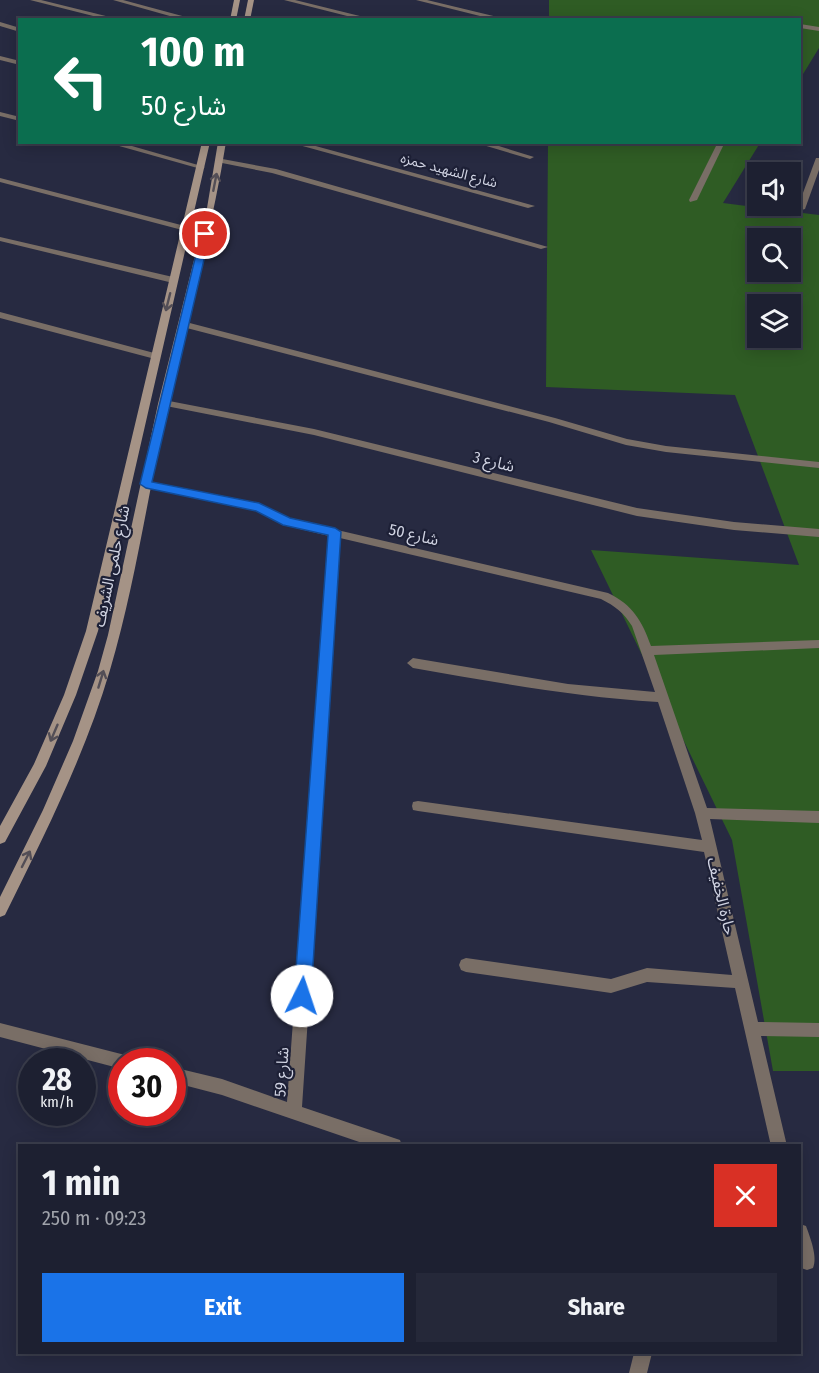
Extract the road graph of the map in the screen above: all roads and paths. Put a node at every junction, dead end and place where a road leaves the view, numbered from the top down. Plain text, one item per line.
1 (33, 0) edge
2 (116, 0) edge
3 (237, 0) edge
4 (251, 0) edge
5 (287, 0) edge
6 (419, 0) edge
7 (110, 18) edge
8 (186, 18) edge
9 (233, 18) edge
10 (247, 18) edge
11 (364, 18) edge
12 (498, 18) edge
13 (0, 24) edge
14 (801, 26) edge
15 (18, 29) edge
16 (819, 29) edge
17 (0, 58) edge
18 (18, 62) edge
19 (0, 114) edge
20 (18, 118) edge
21 (115, 144) edge
22 (206, 144) edge
23 (222, 144) edge
24 (298, 144) edge
25 (483, 144) edge
26 (722, 144) edge
27 (530, 157) dead end
28 (220, 160) junction
29 (819, 160) edge
30 (201, 167) junction
31 (0, 180) edge
32 (693, 200) dead end
33 (531, 206) dead end
34 (801, 209) dead end
35 (185, 230) junction
36 (205, 234) junction
37 (0, 239) edge
38 (544, 247) dead end
39 (173, 280) junction
40 (0, 315) edge
41 (182, 324) junction
42 (155, 356) junction
43 (164, 403) junction
44 (819, 465) edge
45 (146, 484) junction
46 (335, 532) junction
47 (819, 533) edge
48 (819, 644) edge
49 (647, 651) junction
50 (413, 663) dead end
51 (662, 697) junction
52 (418, 806) dead end
53 (702, 813) junction
54 (819, 817) edge
55 (0, 838) edge
56 (711, 847) junction
57 (0, 911) edge
58 (466, 965) dead end
59 (742, 982) junction
60 (751, 1029) junction
61 (0, 1030) edge
62 (819, 1030) edge
63 (108, 1058) edge
64 (186, 1078) edge
65 (294, 1113) junction
66 (388, 1144) edge
67 (779, 1144) edge
68 (801, 1236) edge
69 (808, 1263) edge
70 (643, 1354) edge
71 (639, 1373) edge

1 - 7 street
2 - 8 street
3 - 9 street
4 - 10 street
5 - 11 street
6 - 12 street
13 - 15 street
14 - 16 street
17 - 18 street
19 - 20 street
21 - 30 street
22 - 30 street, شارع حلمى الشريف
23 - 28 street, شارع حلمى الشريف
24 - 33 street, شارع الشهيد حمزه
25 - 27 street
26 - 32 street
36 -> 28 street, شارع حلمى الشريف
28 - 38 street
29 - 34 street
30 - 35 street, شارع حلمى الشريف
31 - 35 street
35 - 36 street
35 - 39 street, شارع حلمى الشريف
36 - 41 street, شارع حلمى الشريف
37 - 39 street
39 -> 42 street, شارع حلمى الشريف
40 - 42 street
41 - 43 street, شارع حلمى الشريف
41 - 44 street
42 -> 55 street, شارع حلمى الشريف
43 - 45 street, شارع حلمى الشريف
43 - 47 street, شارع 3
45 - 46 street, شارع 50
57 -> 45 street, شارع حلمى الشريف
46 - 49 street, شارع 50
46 - 65 street, شارع 59
48 - 49 street
49 - 51 street, حارة الخفيف
50 - 51 street
51 - 53 street, حارة الخفيف
52 - 56 street
53 - 54 street
53 - 56 street, حارة الخفيف
56 - 59 street, حارة الخفيف
58 - 59 street
59 - 60 street, حارة الخفيف
60 - 62 street
60 - 67 street, حارة الخفيف
61 - 63 street
64 - 65 street
65 - 66 street
68 - 69 street
70 - 71 street

